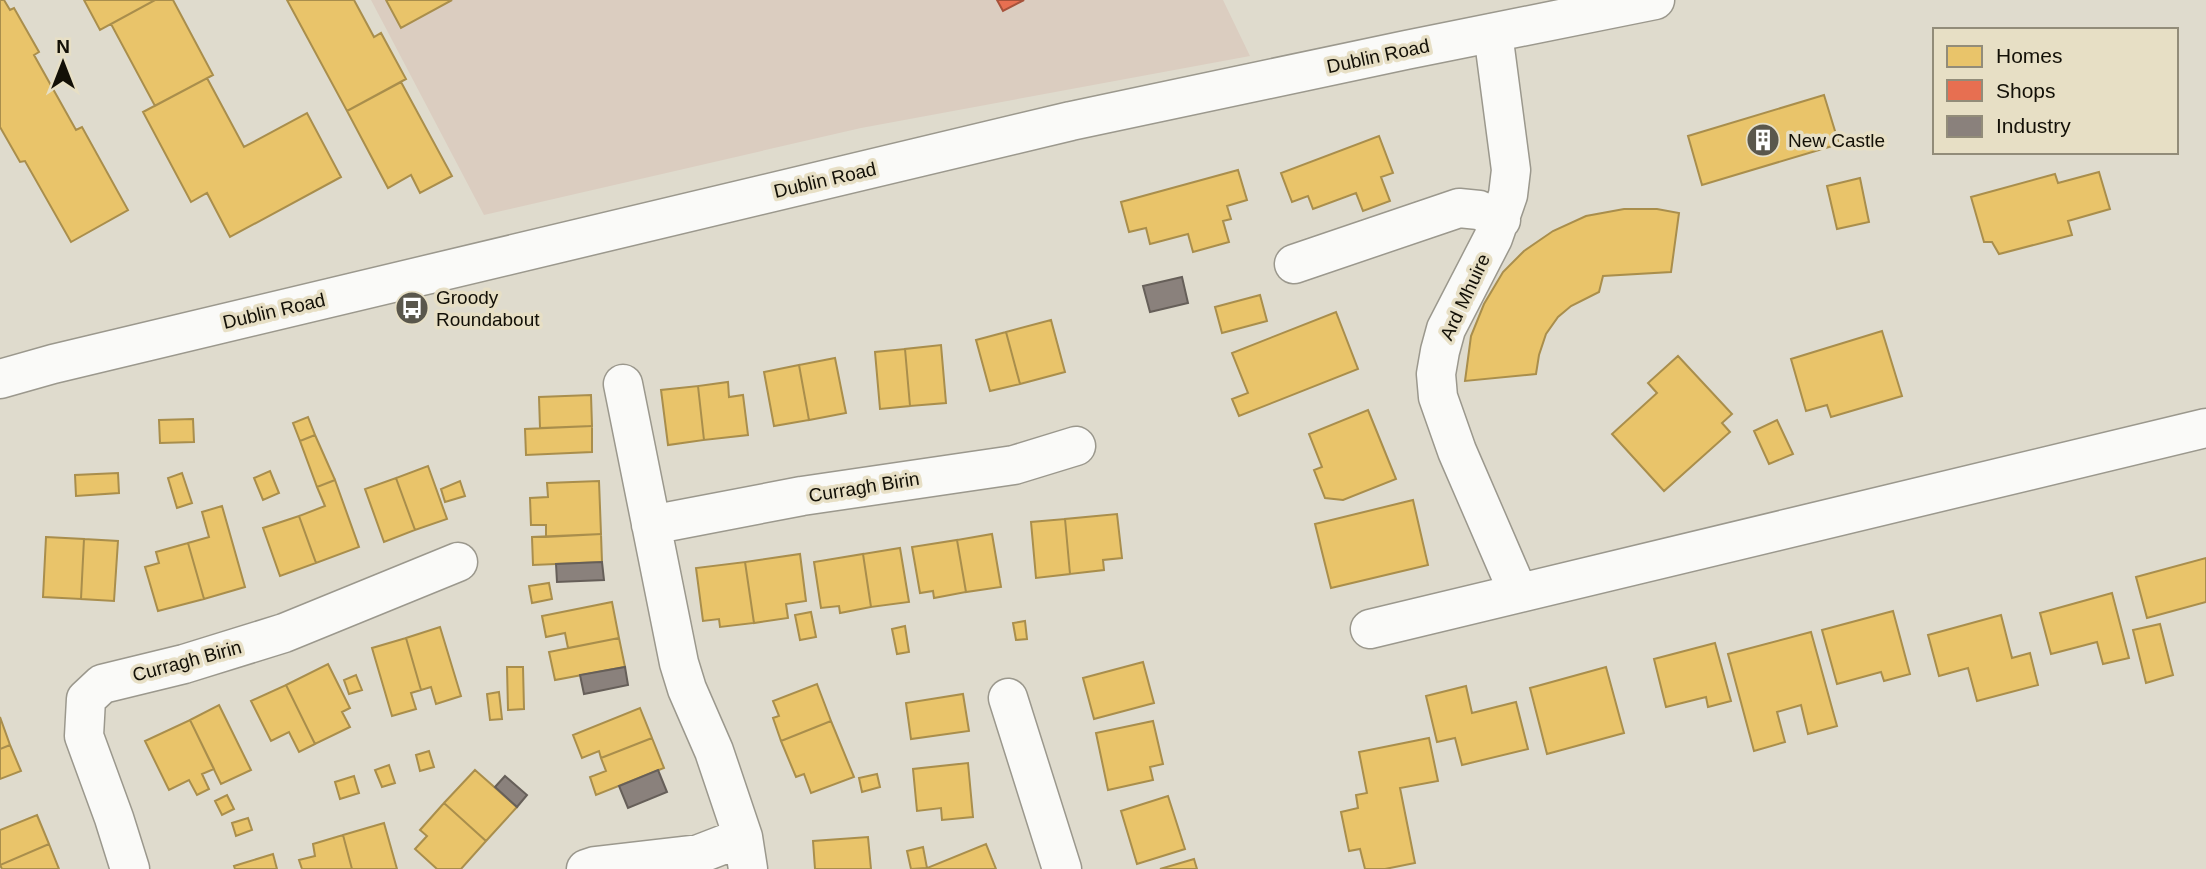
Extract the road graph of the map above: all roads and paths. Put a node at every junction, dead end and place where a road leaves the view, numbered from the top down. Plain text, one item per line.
1 (1655, 0) edge
2 (1493, 33) junction
3 (1501, 220) junction
4 (1294, 264) dead end
5 (0, 379) edge
6 (623, 384) dead end
7 (2206, 428) edge
8 (1076, 446) dead end
9 (651, 525) junction
10 (458, 562) dead end
11 (1518, 592) junction
12 (1370, 629) dead end
13 (1008, 698) dead end
14 (746, 853) edge
15 (130, 869) edge
16 (586, 869) edge
17 (1062, 869) edge

1 - 2 street, Dublin Road
2 - 3 street, Ard Mhuire
2 - 5 street, Dublin Road
3 - 4 street
3 - 11 street, Ard Mhuire
6 - 9 street
7 - 11 street
8 - 9 street, Curragh Birin
9 - 14 street
10 - 15 street, Curragh Birin
11 - 12 street
13 - 17 street
14 - 16 street

